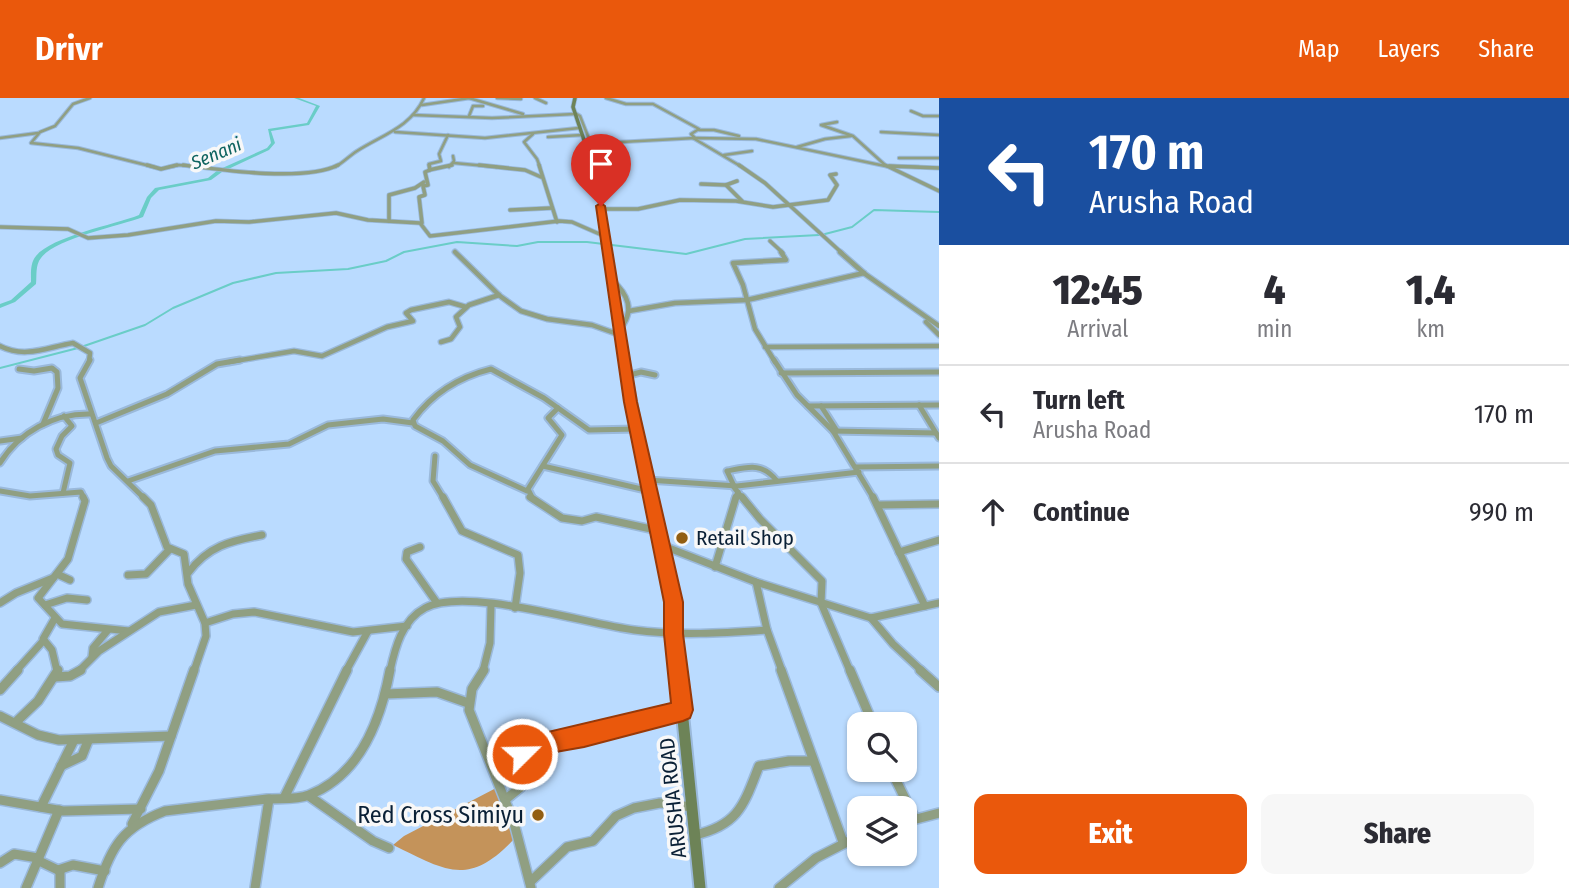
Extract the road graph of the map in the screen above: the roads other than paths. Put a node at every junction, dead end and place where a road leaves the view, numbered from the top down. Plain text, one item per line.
1 (90, 98) edge
2 (424, 98) edge
3 (470, 98) edge
4 (485, 98) edge
5 (497, 98) edge
6 (535, 98) edge
7 (575, 98) edge
8 (606, 98) edge
9 (521, 99) edge
10 (480, 102) junction
11 (546, 103) dead end
12 (523, 104) dead end
13 (422, 105) junction
14 (488, 106) junction
15 (502, 107) junction
16 (472, 108) junction
17 (462, 111) junction
18 (911, 111) dead end
19 (937, 113) edge
20 (575, 114) junction
21 (411, 115) junction
22 (446, 116) junction
23 (469, 116) junction
24 (525, 116) junction
25 (837, 122) dead end
26 (579, 128) junction
27 (699, 130) junction
28 (40, 132) junction
29 (395, 132) junction
30 (535, 132) junction
31 (881, 132) dead end
32 (448, 135) junction
33 (515, 135) junction
34 (582, 135) junction
35 (939, 135) edge
36 (851, 136) junction
37 (548, 137) dead end
38 (0, 138) edge
39 (694, 138) junction
40 (748, 139) junction
41 (524, 141) junction
42 (584, 144) junction
43 (591, 144) junction
44 (795, 147) junction
45 (752, 151) dead end
46 (724, 155) junction
47 (453, 156) dead end
48 (899, 158) dead end
49 (939, 158) edge
50 (454, 163) junction
51 (889, 166) junction
52 (939, 168) edge
53 (427, 172) junction
54 (836, 174) dead end
55 (541, 177) junction
56 (737, 181) dead end
57 (425, 183) junction
58 (701, 184) dead end
59 (726, 185) junction
60 (939, 191) edge
61 (742, 201) junction
62 (788, 206) junction
63 (552, 208) junction
64 (601, 209) junction
65 (510, 210) dead end
66 (389, 221) junction
67 (557, 222) junction
68 (422, 223) junction
69 (0, 227) edge
70 (605, 241) junction
71 (771, 241) dead end
72 (455, 252) dead end
73 (864, 273) junction
74 (611, 279) junction
75 (499, 295) junction
76 (747, 300) junction
77 (466, 307) junction
78 (629, 311) junction
79 (924, 317) junction
80 (939, 326) edge
81 (619, 332) junction
82 (939, 335) edge
83 (441, 342) dead end
84 (0, 346) edge
85 (939, 346) edge
86 (765, 347) junction
87 (19, 369) dead end
88 (939, 372) edge
89 (781, 373) junction
90 (655, 375) dead end
91 (626, 376) junction
92 (919, 405) junction
93 (939, 405) edge
94 (808, 406) junction
95 (821, 406) junction
96 (558, 408) junction
97 (92, 414) junction
98 (64, 416) junction
99 (96, 423) junction
100 (413, 423) junction
101 (43, 424) junction
102 (637, 429) junction
103 (835, 431) junction
104 (938, 435) edge
105 (25, 437) junction
106 (0, 441) edge
107 (435, 456) dead end
108 (1, 460) edge
109 (543, 466) junction
110 (939, 466) edge
111 (857, 469) junction
112 (648, 480) junction
113 (128, 481) junction
114 (777, 481) junction
115 (735, 488) junction
116 (0, 491) edge
117 (527, 491) junction
118 (650, 491) junction
119 (63, 493) junction
120 (939, 504) edge
121 (878, 505) junction
122 (660, 531) junction
123 (262, 535) dead end
124 (939, 540) edge
125 (661, 545) junction
126 (420, 547) dead end
127 (170, 549) junction
128 (899, 552) junction
129 (715, 567) junction
130 (128, 575) dead end
131 (187, 575) junction
132 (56, 576) junction
133 (70, 580) dead end
134 (756, 582) junction
135 (87, 600) dead end
136 (0, 603) edge
137 (437, 603) junction
138 (821, 603) junction
139 (939, 603) edge
140 (45, 605) junction
141 (196, 606) junction
142 (491, 606) junction
143 (925, 606) junction
144 (515, 608) junction
145 (55, 618) junction
146 (871, 618) junction
147 (205, 623) junction
148 (407, 626) junction
149 (108, 630) junction
150 (767, 630) junction
151 (129, 631) junction
152 (368, 631) junction
153 (674, 634) junction
154 (44, 640) junction
155 (92, 657) junction
156 (55, 677) junction
157 (939, 687) edge
158 (0, 690) edge
159 (386, 694) junction
160 (468, 703) junction
161 (683, 710) junction
162 (868, 712) edge
163 (0, 716) edge
164 (16, 722) junction
165 (171, 737) junction
166 (88, 741) junction
167 (73, 742) junction
168 (813, 761) junction
169 (59, 767) junction
170 (309, 796) junction
171 (284, 798) junction
172 (270, 799) junction
173 (0, 800) edge
174 (505, 800) junction
175 (41, 807) junction
176 (692, 807) junction
177 (141, 808) junction
178 (59, 810) junction
179 (939, 813) edge
180 (917, 819) edge
181 (132, 825) junction
182 (695, 835) junction
183 (847, 840) edge
184 (843, 842) junction
185 (389, 848) dead end
186 (38, 859) junction
187 (0, 863) edge
188 (58, 870) junction
189 (105, 871) junction
190 (531, 885) edge
191 (26, 888) edge
192 (60, 888) edge
193 (98, 888) edge
194 (255, 888) edge
195 (700, 888) edge
196 (779, 888) edge

1 - 28 street
2 - 13 street
3 - 10 street
3 - 13 street
4 - 10 street
5 - 9 street
5 - 15 street
6 - 11 street
7 - 20 main road, ARUSHA ROAD
8 - 27 street
9 - 12 street
10 - 14 street
13 - 21 street
14 - 15 street
14 - 16 street
15 - 24 street
16 - 17 street
16 - 23 street
17 - 22 street
17 - 23 street
18 - 19 street
20 - 24 street
20 - 26 main road, ARUSHA ROAD
20 - 43 street
21 - 22 street
21 - 29 street
22 - 23 street
23 - 24 street
25 - 36 street
26 - 30 street
26 - 34 main road, ARUSHA ROAD
27 - 39 street
27 - 40 street
28 - 29 street
28 - 38 street
29 - 32 street
30 - 33 street
30 - 41 street
31 - 35 street
32 - 33 street
32 - 53 street
33 - 41 street
34 - 37 street
34 - 42 main road, ARUSHA ROAD
36 - 44 street
36 - 51 street
39 - 40 street
39 - 43 street
39 - 46 street
40 - 44 street
41 - 55 street
42 - 43 street
42 - 64 main road, ARUSHA ROAD
44 - 51 street
45 - 46 street
46 - 62 street
47 - 50 street
48 - 49 street
50 - 53 street
50 - 55 street
51 - 52 street
51 - 60 street
53 - 57 street
54 - 62 street
55 - 63 street
56 - 59 street
57 - 66 street
57 - 68 street
58 - 59 street
59 - 61 street
61 - 62 street
61 - 64 street
62 - 73 street
63 - 65 street
63 - 67 street
64 - 70 main road, ARUSHA ROAD
66 - 68 street
66 - 69 street
67 - 68 street
67 - 70 street
70 - 74 main road, ARUSHA ROAD
71 - 76 street
72 - 75 street
73 - 76 street
73 - 79 street
74 - 78 street
74 - 81 main road, ARUSHA ROAD
75 - 77 street
75 - 81 street
76 - 78 street
76 - 86 street
77 - 83 street
77 - 99 street
78 - 81 street
79 - 80 street
79 - 82 street
81 - 91 main road, ARUSHA ROAD
84 - 97 street
85 - 86 street
86 - 89 street
87 - 101 street
88 - 89 street
89 - 94 street
90 - 91 street
91 - 102 main road, ARUSHA ROAD
92 - 93 street
92 - 95 street
92 - 104 street
94 - 95 street
94 - 103 street
95 - 103 street
96 - 100 street
96 - 102 street
96 - 109 street
97 - 98 street
97 - 99 street
98 - 101 street
98 - 119 street
99 - 113 street
100 - 113 street
100 - 117 street
101 - 105 street
102 - 112 main road, ARUSHA ROAD
103 - 104 street
103 - 111 street
105 - 106 street
105 - 108 street
107 - 144 street
109 - 117 street
109 - 118 street
110 - 111 street
111 - 114 street
111 - 121 street
112 - 115 street
112 - 118 main road, ARUSHA ROAD
113 - 127 street
114 - 115 street
114 - 115 street
115 - 129 street
115 - 138 street
116 - 119 street
117 - 122 street
118 - 122 main road, ARUSHA ROAD
119 - 132 street
120 - 121 street
121 - 128 street
122 - 125 main road, ARUSHA ROAD
123 - 131 street
124 - 128 street
125 - 129 street
125 - 153 main road, ARUSHA ROAD
126 - 137 street
127 - 130 street
127 - 131 street
128 - 143 street
129 - 134 street
131 - 141 street
132 - 133 street
132 - 136 street
132 - 140 street
134 - 138 street
134 - 150 street
135 - 140 street
137 - 142 street
137 - 148 street
138 - 146 street
138 - 162 street
139 - 143 street
140 - 145 street
141 - 147 street
141 - 151 street
142 - 144 street
142 - 160 street
143 - 146 street
144 - 153 street
145 - 149 street
145 - 154 street
146 - 157 street
147 - 152 street
147 - 165 street
148 - 152 street
148 - 159 street
149 - 151 street
149 - 155 street
150 - 153 street
150 - 168 street
151 - 155 street
152 - 171 street
153 - 161 main road, ARUSHA ROAD
154 - 156 street
154 - 158 street
155 - 156 street
156 - 164 street
159 - 160 street
159 - 170 street
160 - 174 street
161 - 174 street
161 - 176 main road, ARUSHA ROAD
163 - 164 street
164 - 167 street
165 - 166 street
165 - 177 street
166 - 167 street
166 - 169 street
167 - 169 street
168 - 182 street
168 - 184 street
169 - 175 street
170 - 171 street
170 - 185 street
171 - 172 street
172 - 181 street
172 - 194 street
173 - 175 street
174 - 190 street
175 - 178 street
176 - 182 main road, ARUSHA ROAD
176 - 190 street
177 - 178 street
177 - 181 street
178 - 186 street
179 - 180 street
181 - 189 street
182 - 195 main road, ARUSHA ROAD
183 - 184 street
184 - 196 street
186 - 187 street
186 - 188 street
186 - 191 street
188 - 189 street
188 - 192 street
189 - 193 street

